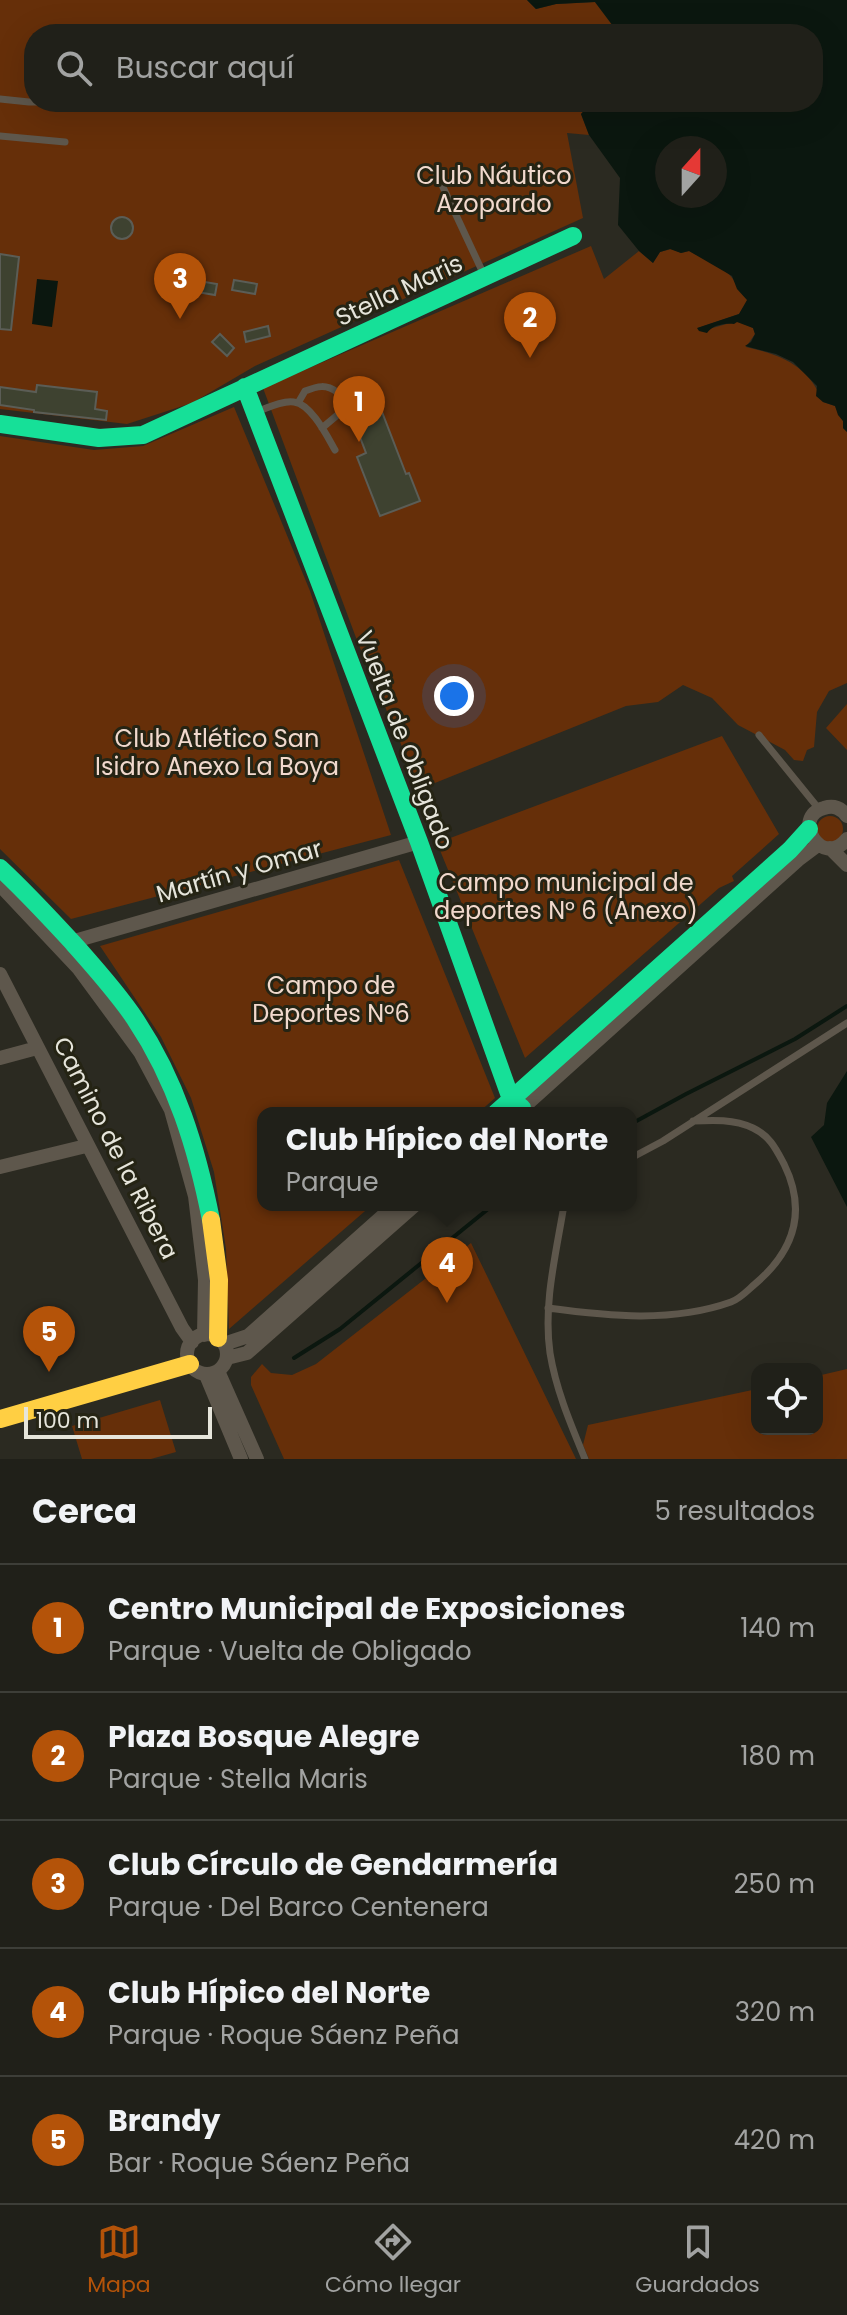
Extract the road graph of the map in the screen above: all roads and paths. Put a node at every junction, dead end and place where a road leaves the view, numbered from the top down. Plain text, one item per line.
1 (0, 99) edge
2 (24, 101) edge
3 (0, 136) edge
4 (65, 142) dead end
5 (435, 170) dead end
6 (573, 236) dead end
7 (485, 277) junction
8 (245, 387) junction
9 (298, 403) junction
10 (254, 412) junction
11 (0, 424) edge
12 (322, 428) junction
13 (335, 450) dead end
14 (759, 735) dead end
15 (819, 809) junction
16 (847, 816) edge
17 (833, 841) edge
18 (419, 842) junction
19 (847, 865) edge
20 (0, 868) edge
21 (0, 885) edge
22 (71, 942) junction
23 (0, 974) edge
24 (847, 1023) edge
25 (37, 1048) junction
26 (0, 1058) edge
27 (521, 1107) edge
28 (522, 1107) edge
29 (693, 1121) junction
30 (86, 1146) junction
31 (637, 1154) edge
32 (0, 1167) edge
33 (388, 1211) edge
34 (408, 1211) edge
35 (563, 1211) edge
36 (548, 1308) junction
37 (213, 1352) junction
38 (190, 1364) junction
39 (0, 1419) edge
40 (241, 1459) edge
41 (257, 1459) edge
42 (585, 1459) edge

1 - 2 lane
3 - 4 lane
5 - 7 lane
6 - 7 street, Stella Maris
7 - 8 street, Stella Maris
8 - 10 street, Vuelta de Obligado
8 - 11 street, Stella Maris
9 - 10 lane
9 - 12 lane
9 - 12 lane
10 - 18 street, Vuelta de Obligado
12 - 13 lane
14 - 15 lane
15 - 16 street
15 - 17 street
17 - 19 street
17 - 28 street
18 - 22 street, Martín y Omar
18 - 27 street, Vuelta de Obligado
20 - 22 street, Camino de la Ribera
21 - 37 street, Camino de la Ribera
22 - 37 street, Camino de la Ribera
23 - 25 street, Camino de la Ribera
24 - 29 lane
25 - 26 street
25 - 30 street, Camino de la Ribera
29 - 31 lane
29 - 36 lane
30 - 32 street
30 - 37 street, Camino de la Ribera
33 - 37 street
34 - 37 street
35 - 36 lane
36 - 42 lane
37 - 38 street
37 - 38 street
37 - 40 street, Camino de la Ribera
37 - 41 street, Camino de la Ribera
38 - 39 street

